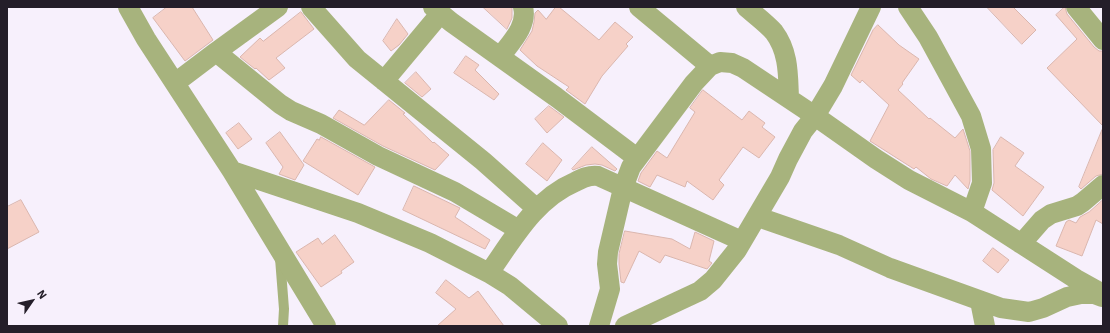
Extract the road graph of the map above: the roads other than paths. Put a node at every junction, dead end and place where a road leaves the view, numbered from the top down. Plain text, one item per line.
1 (128, 7) edge
2 (278, 7) edge
3 (311, 7) edge
4 (523, 7) edge
5 (639, 7) edge
6 (746, 7) edge
7 (871, 7) edge
8 (908, 7) edge
9 (1076, 7) edge
10 (437, 10) edge
11 (1103, 40) edge
12 (216, 52) junction
13 (500, 57) junction
14 (710, 66) junction
15 (384, 81) junction
16 (175, 83) junction
17 (789, 98) junction
18 (815, 116) junction
19 (637, 158) junction
20 (232, 171) junction
21 (1103, 184) edge
22 (623, 188) junction
23 (537, 208) junction
24 (972, 212) junction
25 (758, 216) junction
26 (518, 230) junction
27 (742, 241) junction
28 (1021, 244) junction
29 (279, 248) junction
30 (489, 273) junction
31 (1103, 294) edge
32 (1103, 297) edge
33 (980, 301) junction
34 (283, 326) edge
35 (326, 326) edge
36 (558, 326) edge
37 (599, 326) edge
38 (625, 326) edge
39 (985, 326) edge

1 - 16 street
2 - 12 street
3 - 15 street
4 - 13 street
5 - 14 street
6 - 17 street
7 - 18 street
8 - 24 street
9 - 11 street
10 - 13 street
10 - 15 street
12 - 16 street
12 - 26 street
13 - 19 street
14 - 17 street
14 - 19 street
15 - 23 street
16 - 20 street
17 - 18 street
18 - 24 street
18 - 25 street
19 - 22 street
20 - 29 street
20 - 30 street
21 - 28 street
22 - 23 street
22 - 27 street
22 - 37 street
23 - 26 street
24 - 28 street
25 - 27 street
25 - 33 street
26 - 30 street
27 - 38 street
28 - 31 street
29 - 34 lane
29 - 35 street
30 - 36 street
32 - 33 street
33 - 39 street

